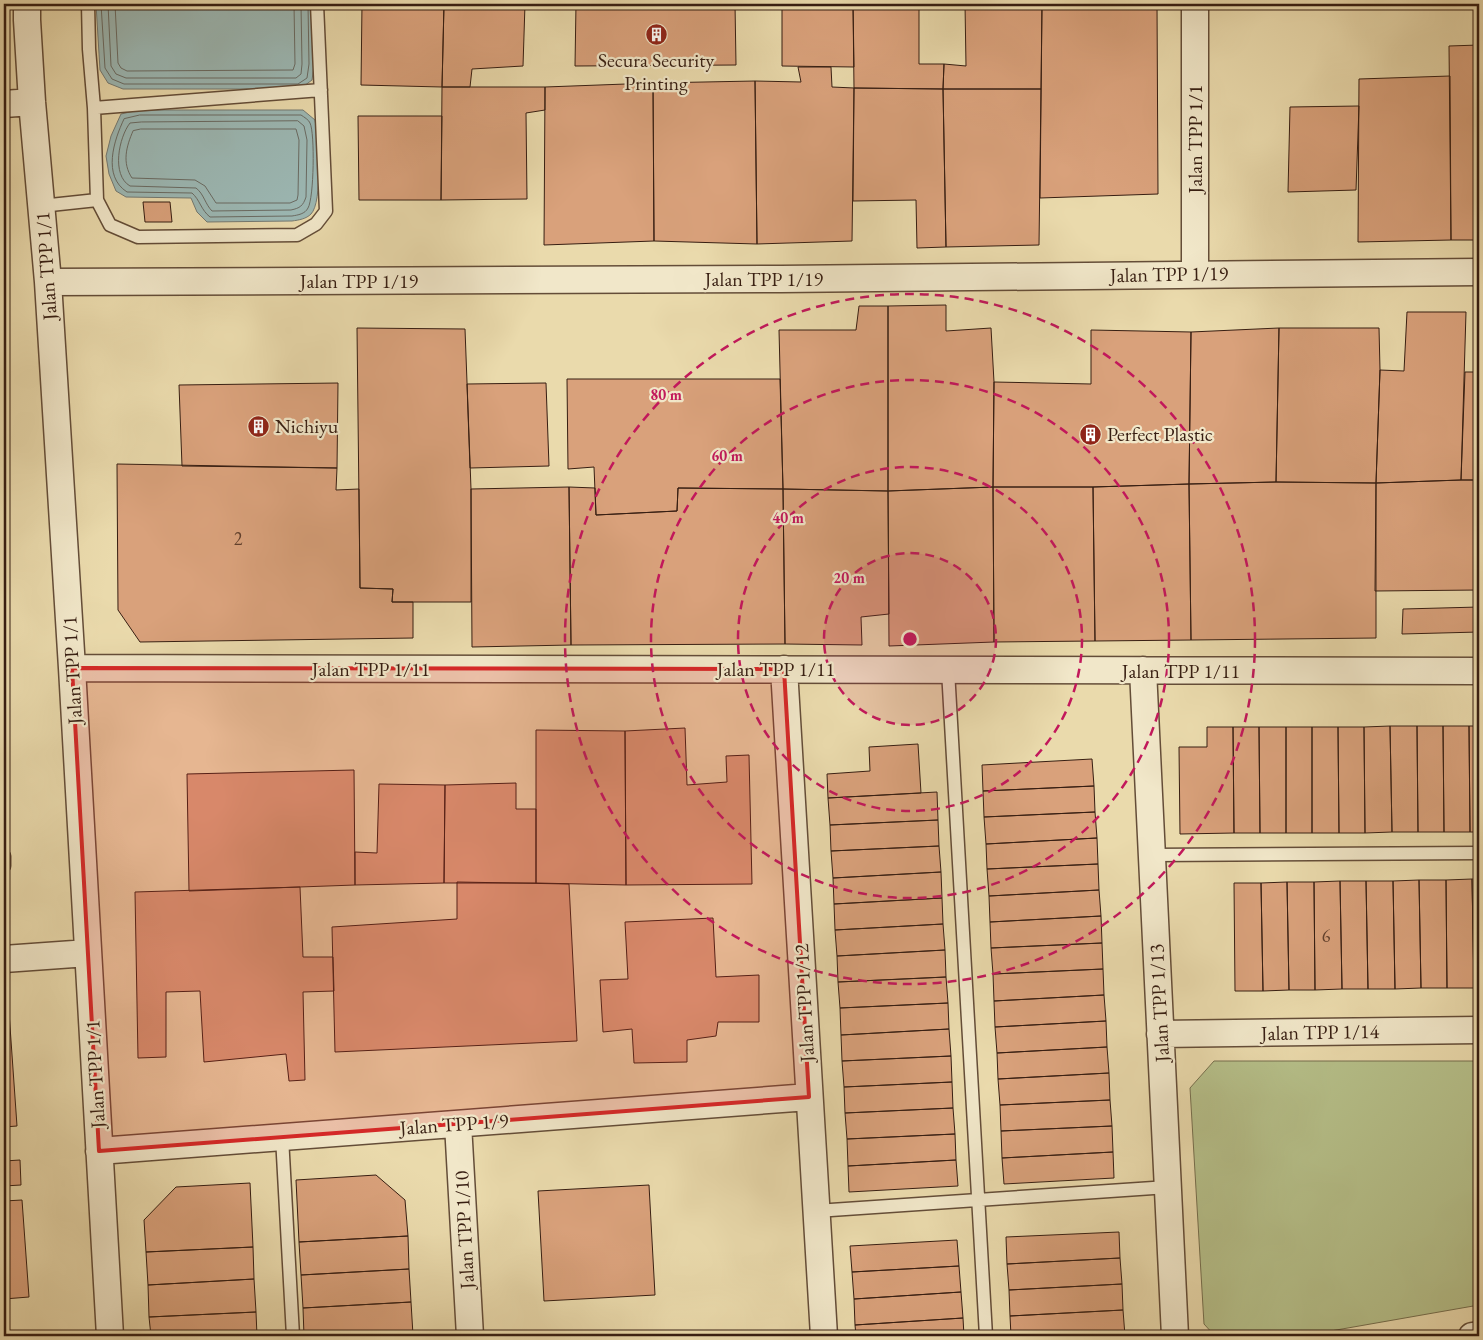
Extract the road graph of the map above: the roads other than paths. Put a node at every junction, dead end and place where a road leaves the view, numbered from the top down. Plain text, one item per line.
1 (27, 4) edge
2 (88, 4) edge
3 (317, 4) edge
4 (1196, 4) edge
5 (321, 90) junction
6 (32, 102) junction
7 (4, 104) edge
8 (94, 108) junction
9 (97, 200) junction
10 (42, 206) junction
11 (1479, 272) edge
12 (1195, 274) junction
13 (48, 282) junction
14 (72, 668) junction
15 (784, 669) junction
16 (948, 670) junction
17 (1142, 670) junction
18 (1479, 671) edge
19 (1479, 853) edge
20 (1152, 855) junction
21 (4, 856) edge
22 (4, 866) edge
23 (88, 953) junction
24 (4, 959) edge
25 (1479, 1030) edge
26 (1160, 1034) junction
27 (809, 1097) junction
28 (458, 1124) junction
29 (282, 1137) junction
30 (99, 1151) junction
31 (1168, 1186) junction
32 (978, 1200) junction
33 (816, 1212) junction
34 (1479, 1335) edge
35 (110, 1336) edge
36 (293, 1336) edge
37 (470, 1336) edge
38 (824, 1336) edge
39 (986, 1336) edge
40 (1175, 1336) edge
41 (1472, 1336) edge

1 - 6 street, Jalan TPP 1/1
2 - 8 lane
3 - 5 lane
4 - 12 street, Jalan TPP 1/1
5 - 8 lane
5 - 9 lane
6 - 7 street
6 - 10 street, Jalan TPP 1/1
8 - 9 lane
9 - 10 lane
10 - 13 street, Jalan TPP 1/1
11 - 12 street, Jalan TPP 1/19
12 - 13 street, Jalan TPP 1/19
13 - 14 street, Jalan TPP 1/1
14 - 15 street, Jalan TPP 1/11
14 - 23 street, Jalan TPP 1/1
15 - 16 street, Jalan TPP 1/11
15 - 27 street, Jalan TPP 1/12
16 - 17 street, Jalan TPP 1/11
16 - 32 lane
17 - 18 street, Jalan TPP 1/11
17 - 20 street, Jalan TPP 1/13
19 - 20 lane
20 - 26 street, Jalan TPP 1/13
21 - 22 lane
23 - 24 street
23 - 30 street, Jalan TPP 1/1
25 - 26 street, Jalan TPP 1/14
26 - 31 street, Jalan TPP 1/13
27 - 28 street, Jalan TPP 1/9
27 - 33 street, Jalan TPP 1/12
28 - 29 street, Jalan TPP 1/9
28 - 37 street, Jalan TPP 1/10
29 - 30 street, Jalan TPP 1/9
29 - 36 lane
30 - 35 street, Jalan TPP 1/1
31 - 32 lane
31 - 40 street, Jalan TPP 1/13
32 - 33 lane
32 - 39 lane
33 - 38 street, Jalan TPP 1/12
34 - 41 street

